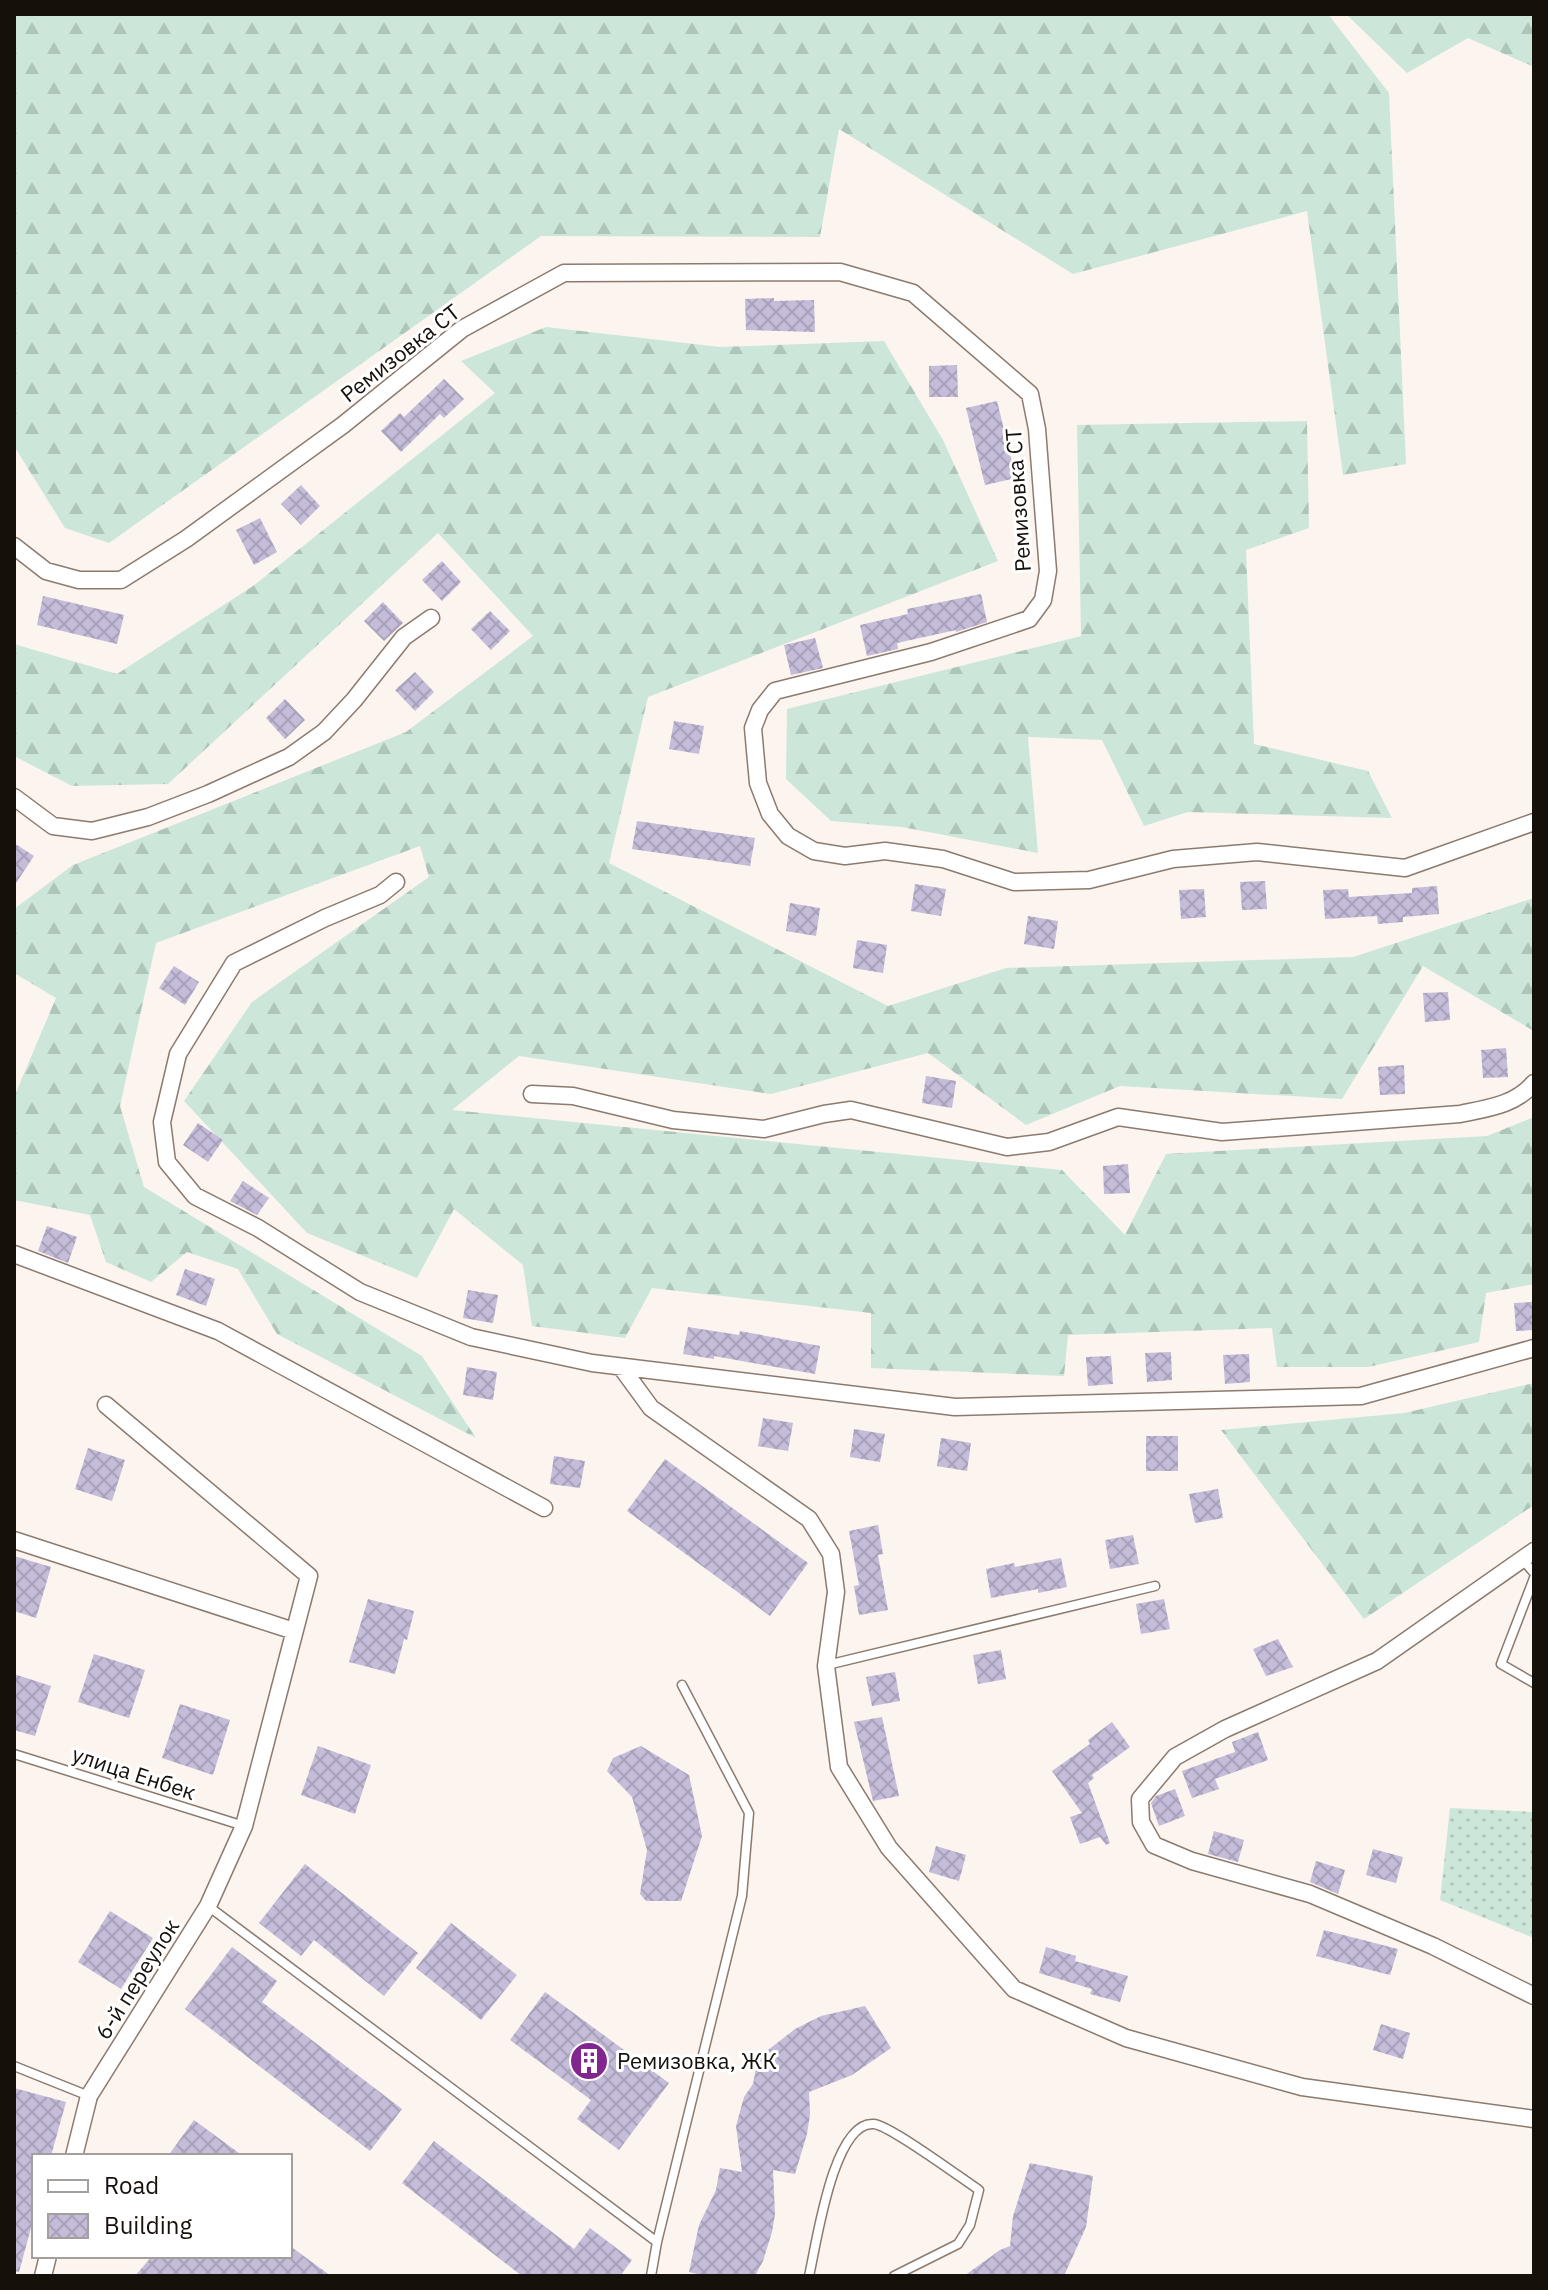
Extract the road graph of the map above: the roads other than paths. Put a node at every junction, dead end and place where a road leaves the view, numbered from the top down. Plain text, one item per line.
1 (14, 546) edge
2 (431, 618) dead end
3 (14, 797) edge
4 (1534, 822) edge
5 (396, 882) dead end
6 (1534, 1083) edge
7 (532, 1094) dead end
8 (14, 1254) edge
9 (1534, 1348) edge
10 (621, 1367) junction
11 (106, 1405) dead end
12 (544, 1508) dead end
13 (14, 1540) edge
14 (1531, 1565) edge
15 (1155, 1586) dead end
16 (294, 1631) junction
17 (826, 1666) junction
18 (1534, 1683) edge
19 (682, 1685) dead end
20 (14, 1754) edge
21 (244, 1826) junction
22 (208, 1906) junction
23 (1534, 1996) edge
24 (14, 2066) edge
25 (89, 2096) junction
26 (1534, 2119) edge
27 (74, 2154) edge
28 (657, 2242) junction
29 (651, 2276) edge
30 (809, 2276) edge
31 (894, 2276) edge

1 - 4 street, Ремизовка СТ
2 - 3 street
5 - 10 street
6 - 7 street
8 - 12 street
9 - 10 street
10 - 17 street
11 - 16 street, 6-й переулок
13 - 16 street
14 - 18 lane
14 - 23 street
15 - 17 lane
16 - 21 street, 6-й переулок
17 - 26 street
19 - 28 lane
20 - 21 lane, улица Енбек
21 - 22 street, 6-й переулок
22 - 25 street, 6-й переулок
22 - 28 lane
24 - 25 lane
25 - 27 street, 6-й переулок
28 - 29 lane
30 - 31 lane

